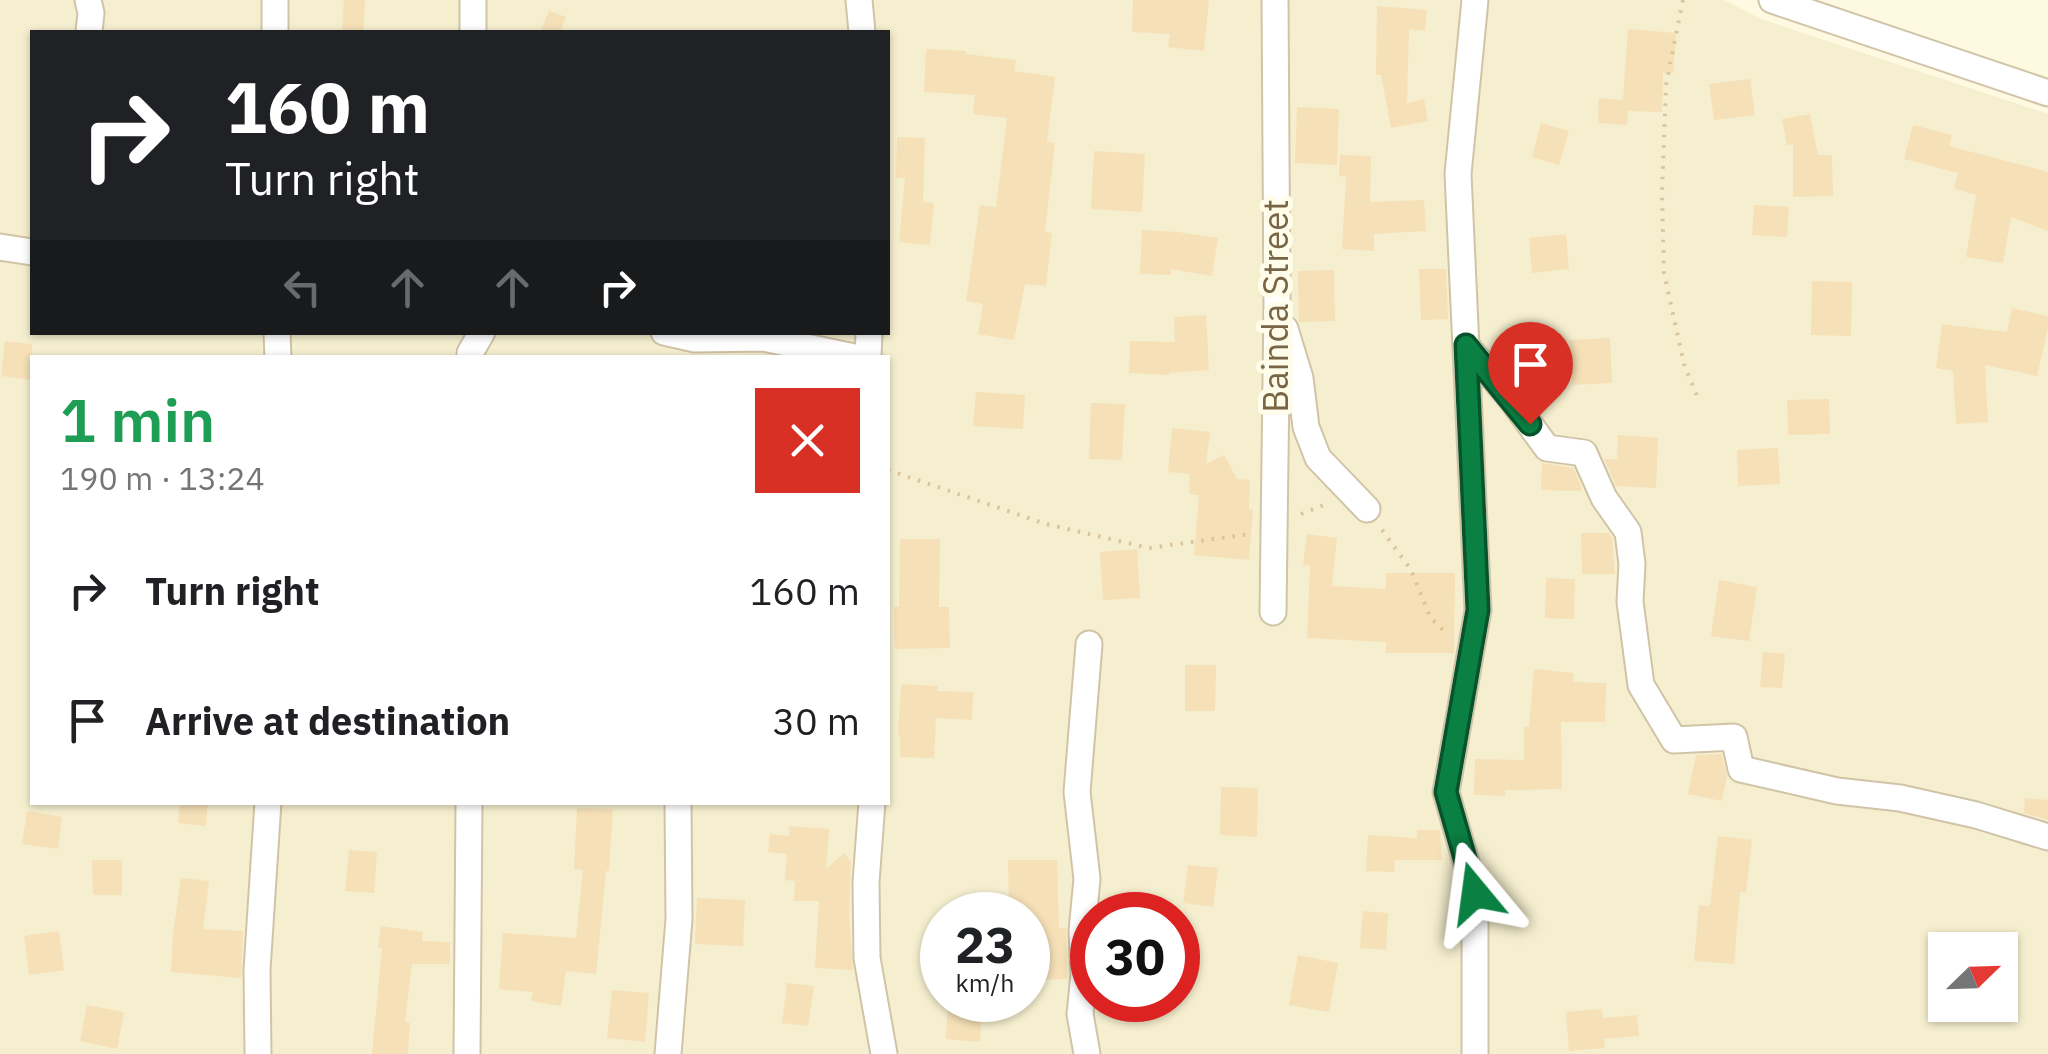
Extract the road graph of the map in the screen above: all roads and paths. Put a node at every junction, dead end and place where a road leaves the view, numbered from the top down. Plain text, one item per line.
1 (275, 0) edge
2 (473, 0) edge
3 (859, 0) edge
4 (1276, 0) edge
5 (1475, 0) edge
6 (1682, 0) edge
7 (1772, 0) edge
8 (275, 30) edge
9 (473, 30) edge
10 (862, 30) edge
11 (2048, 93) edge
12 (0, 247) edge
13 (30, 252) edge
14 (1277, 305) junction
15 (669, 335) edge
16 (746, 336) edge
17 (1466, 345) junction
18 (693, 348) edge
19 (845, 355) edge
20 (1697, 396) dead end
21 (890, 471) edge
22 (1367, 509) junction
23 (1274, 523) junction
24 (1273, 612) dead end
25 (1088, 644) dead end
26 (1470, 657) junction
27 (268, 805) edge
28 (469, 805) edge
29 (678, 805) edge
30 (872, 805) edge
31 (2048, 837) edge
32 (258, 1054) edge
33 (468, 1054) edge
34 (668, 1054) edge
35 (884, 1054) edge
36 (1088, 1054) edge
37 (1474, 1054) edge

1 - 8 street
2 - 9 street
3 - 10 street
4 - 14 street, Bainda Street
5 - 17 street
6 - 20 path
7 - 11 street
12 - 13 street
14 - 22 street
14 - 23 street, Bainda Street
15 - 18 street
16 - 18 street
16 - 19 street
17 - 26 street
17 - 31 street
21 - 23 path
22 - 23 path
22 - 26 path
23 - 24 street, Bainda Street
25 - 36 street
26 - 37 street
27 - 32 street
28 - 33 street
29 - 34 street
30 - 35 street

